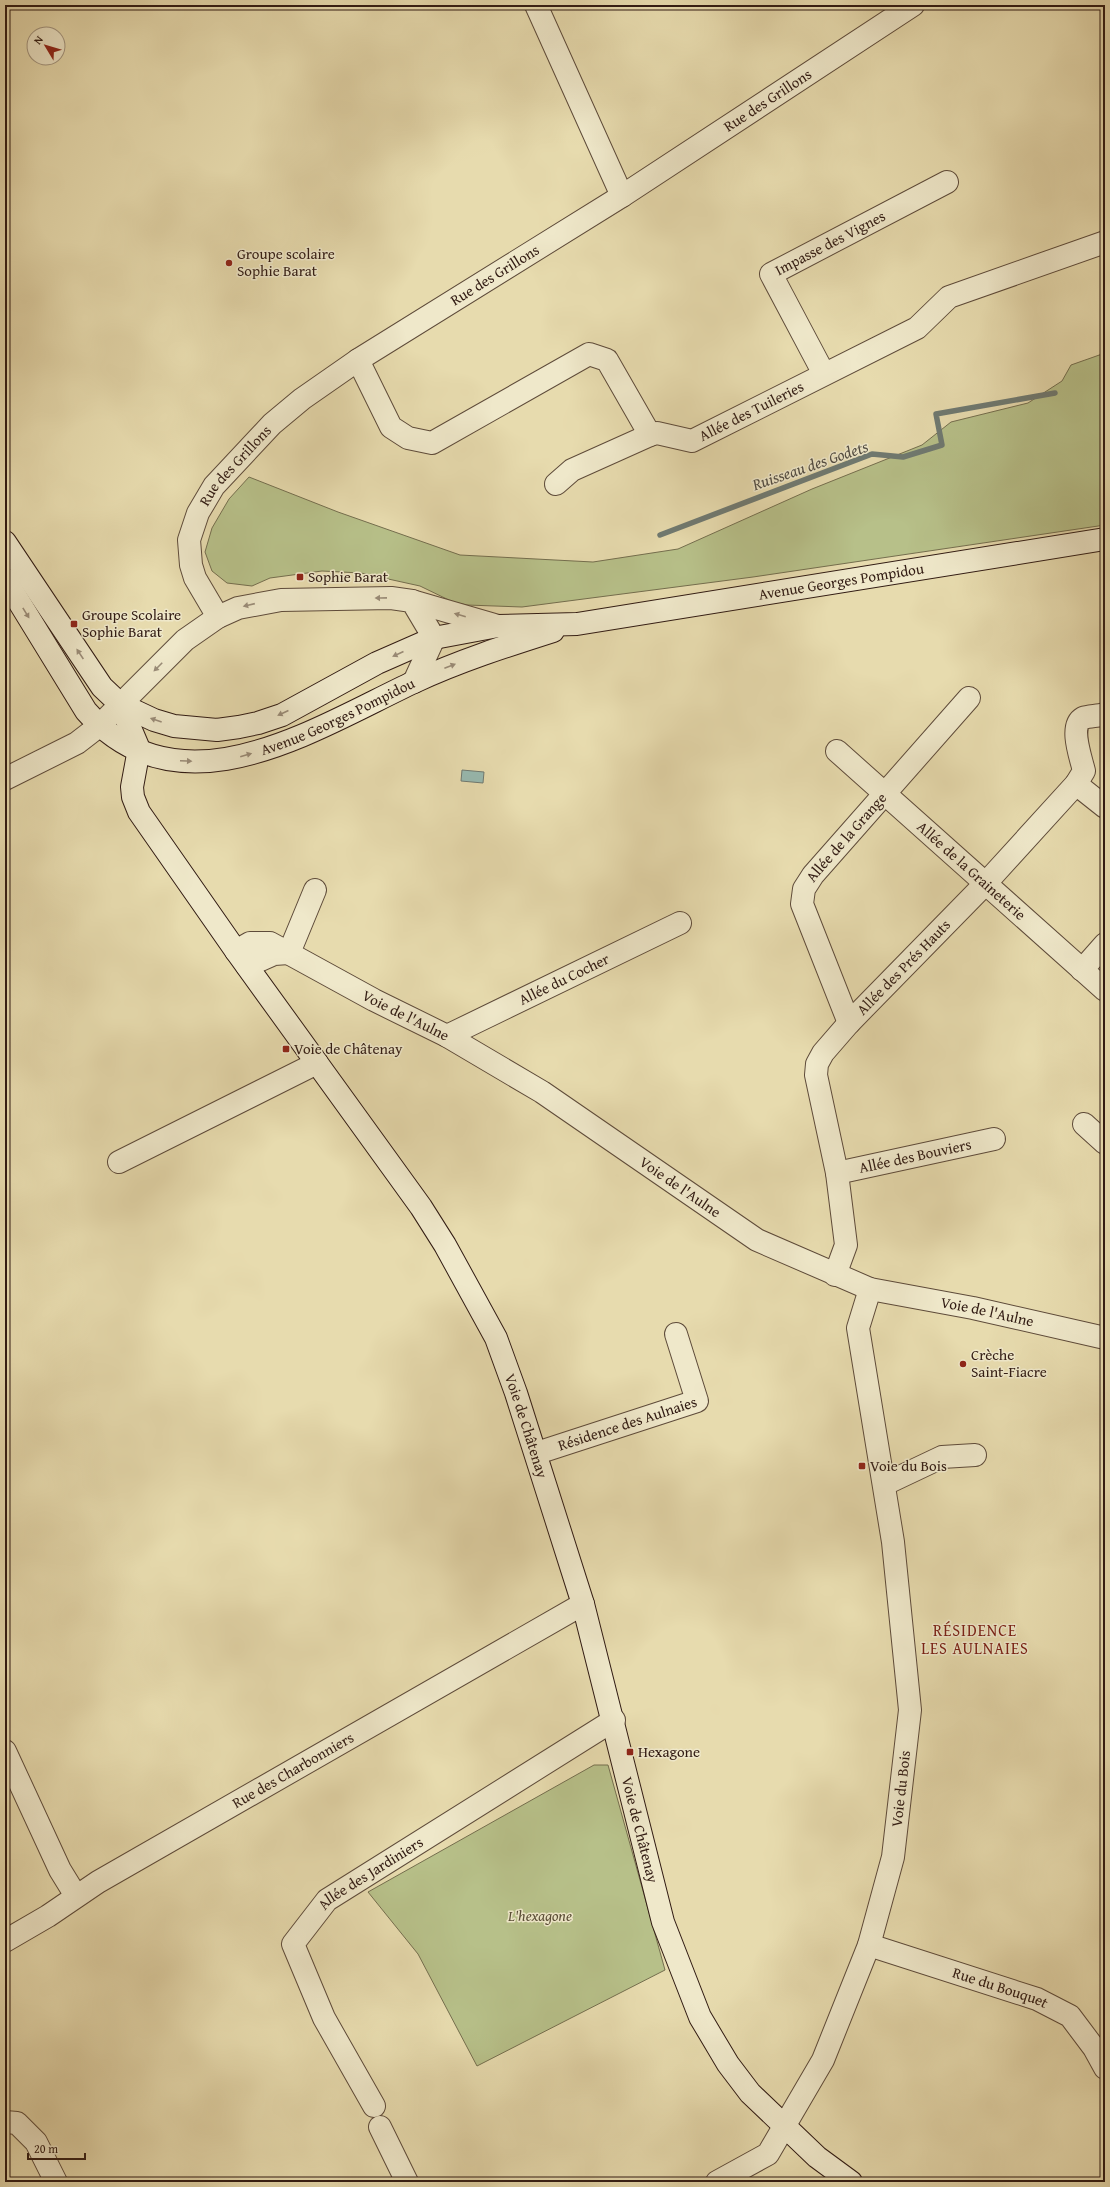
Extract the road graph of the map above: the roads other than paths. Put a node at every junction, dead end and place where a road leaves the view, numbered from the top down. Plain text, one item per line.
1 (536, 5) edge
2 (913, 5) edge
3 (947, 182) dead end
4 (622, 196) junction
5 (1105, 242) edge
6 (358, 360) junction
7 (824, 374) junction
8 (650, 435) junction
9 (556, 484) dead end
10 (1105, 539) edge
11 (5, 542) edge
12 (5, 579) edge
13 (412, 601) junction
14 (218, 617) junction
15 (577, 624) junction
16 (498, 626) junction
17 (434, 638) junction
18 (414, 682) junction
19 (969, 698) dead end
20 (120, 704) junction
21 (1105, 714) edge
22 (99, 726) junction
23 (139, 749) junction
24 (837, 751) dead end
25 (5, 779) edge
26 (1076, 784) junction
27 (885, 792) junction
28 (1105, 807) edge
29 (985, 884) junction
30 (315, 890) dead end
31 (680, 923) dead end
32 (1105, 944) edge
33 (289, 953) junction
34 (241, 959) junction
35 (1082, 970) junction
36 (1105, 990) edge
37 (849, 1022) junction
38 (447, 1036) junction
39 (317, 1063) junction
40 (1084, 1124) dead end
41 (994, 1139) dead end
42 (1105, 1143) edge
43 (119, 1162) dead end
44 (837, 1173) junction
45 (835, 1275) junction
46 (870, 1289) junction
47 (676, 1334) dead end
48 (1105, 1338) edge
49 (537, 1454) junction
50 (975, 1455) dead end
51 (885, 1484) junction
52 (583, 1604) junction
53 (614, 1720) junction
54 (5, 1752) edge
55 (76, 1896) junction
56 (5, 1941) edge
57 (869, 1945) junction
58 (1105, 2068) edge
59 (374, 2106) dead end
60 (5, 2122) edge
61 (783, 2126) junction
62 (380, 2127) dead end
63 (56, 2182) edge
64 (407, 2182) edge
65 (716, 2182) edge
66 (851, 2182) edge

1 - 4 street
2 - 4 street, Rue des Grillons
3 - 7 street, Impasse des Vignes
4 - 6 street, Rue des Grillons
5 - 7 street, Allée des Tuileries
6 - 8 street
6 - 14 street, Rue des Grillons
7 - 8 street, Allée des Tuileries
8 - 9 street
10 - 15 street, Avenue Georges Pompidou
20 -> 11 street
12 -> 22 street, Avenue Georges Pompidou
13 -> 14 street
16 -> 13 street
13 - 17 street
14 -> 20 street
15 - 16 street, Avenue Georges Pompidou
18 -> 15 street, Avenue Georges Pompidou
16 - 17 street, Avenue Georges Pompidou
17 - 18 street
17 -> 20 street, Avenue Georges Pompidou
23 -> 18 street, Avenue Georges Pompidou
19 - 27 street, Allée de la Grange
20 - 22 street
20 - 23 street
21 - 26 street, Allée des Prés Hauts
22 - 23 street, Avenue Georges Pompidou
22 - 25 street
23 - 34 street, Voie de Châtenay
24 - 27 street, Allée de la Graineterie
26 - 28 street
26 - 29 street, Allée des Prés Hauts
27 - 29 street, Allée de la Graineterie
27 - 37 street, Allée de la Grange
29 - 35 street, Allée de la Graineterie
29 - 37 street, Allée des Prés Hauts
30 - 33 street
31 - 38 street, Allée du Cocher
32 - 35 street
33 - 34 street, Voie de l'Aulne
33 - 38 street, Voie de l'Aulne
34 - 39 street, Voie de Châtenay
35 - 36 street, Allée de la Graineterie
37 - 44 street, Allée des Prés Hauts
38 - 45 street, Voie de l'Aulne
39 - 43 street
39 - 49 street, Voie de Châtenay
40 - 42 street
41 - 44 street, Allée des Bouviers
44 - 45 street, Allée des Prés Hauts
45 - 46 street, Voie de l'Aulne
46 - 48 street, Voie de l'Aulne
46 - 51 street, Voie du Bois
47 - 49 street, Résidence des Aulnaies
49 - 52 street, Voie de Châtenay
50 - 51 street
51 - 57 street, Voie du Bois
52 - 53 street, Voie de Châtenay
52 - 55 street, Rue des Charbonniers
53 - 59 street, Allée des Jardiniers
53 - 61 street, Voie de Châtenay
54 - 55 street
55 - 56 street, Rue des Charbonniers
57 - 58 street, Rue du Bouquet
57 - 61 street, Voie du Bois
60 - 63 street
61 - 65 street, Voie du Bois
61 - 66 street, Voie de Châtenay
62 - 64 street

